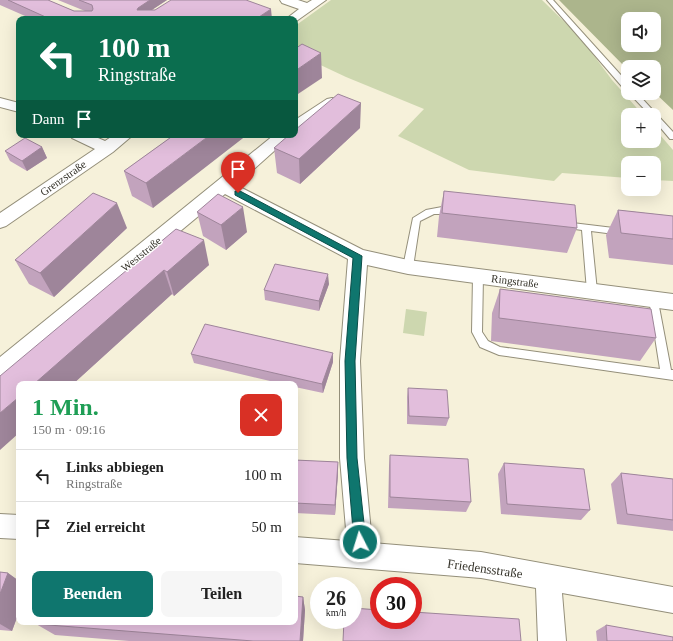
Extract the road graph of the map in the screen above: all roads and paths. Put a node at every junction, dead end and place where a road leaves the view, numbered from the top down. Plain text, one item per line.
1 (286, 0) edge
2 (320, 0) edge
3 (550, 0) edge
4 (308, 8) junction
5 (296, 16) edge
6 (621, 80) edge
7 (16, 98) edge
8 (640, 100) edge
9 (332, 102) edge
10 (8, 105) edge
11 (647, 108) edge
12 (661, 123) edge
13 (298, 126) edge
14 (673, 137) edge
15 (85, 138) edge
16 (121, 138) edge
17 (278, 138) edge
18 (107, 148) junction
19 (224, 186) junction
20 (459, 212) edge
21 (0, 222) edge
22 (554, 224) edge
23 (586, 228) junction
24 (633, 233) edge
25 (358, 256) junction
26 (408, 267) junction
27 (478, 276) junction
28 (592, 291) junction
29 (654, 299) junction
30 (673, 302) edge
31 (0, 369) edge
32 (670, 375) edge
33 (0, 526) edge
34 (16, 527) edge
35 (298, 550) edge
36 (361, 556) junction
37 (548, 577) junction
38 (673, 600) edge
39 (552, 641) edge

1 - 4 street
2 - 4 street
3 - 6 lane
4 - 5 street
7 - 10 street
8 - 11 lane
9 - 13 street
12 - 14 lane
15 - 18 street
16 - 18 street, Grenzstraße
17 - 19 street, Weststraße
18 - 21 street, Grenzstraße
19 - 25 street, Ringstraße
19 - 31 street, Weststraße
20 - 26 lane
22 - 23 lane
23 - 24 lane
23 - 28 lane
25 - 26 street, Ringstraße
25 - 36 street
26 - 27 street, Ringstraße
27 - 28 street, Ringstraße
27 - 32 lane
28 - 29 street, Ringstraße
29 - 30 street, Ringstraße
29 - 32 lane
33 - 34 street
35 - 36 street, Friedensstraße
36 - 37 street, Friedensstraße
37 - 38 street, Friedensstraße
37 - 39 street

